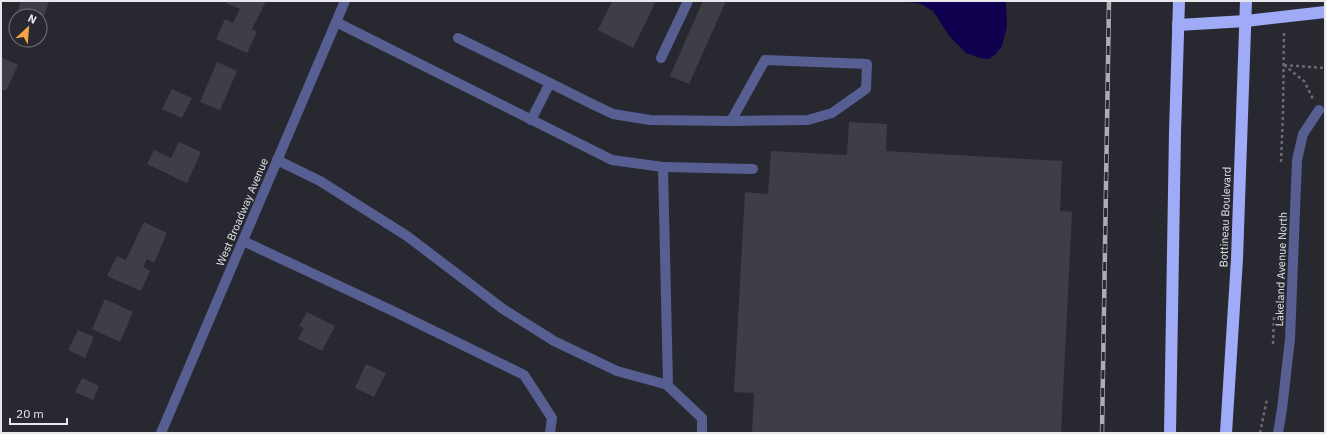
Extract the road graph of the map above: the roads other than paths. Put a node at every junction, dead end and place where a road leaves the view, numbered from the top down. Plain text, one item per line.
1 (345, 1) edge
2 (688, 1) edge
3 (1179, 1) edge
4 (1246, 1) edge
5 (1325, 12) edge
6 (1246, 21) junction
7 (336, 22) junction
8 (1178, 25) junction
9 (458, 38) dead end
10 (661, 58) dead end
11 (550, 83) junction
12 (1319, 110) road end
13 (531, 120) junction
14 (731, 121) junction
15 (277, 160) junction
16 (663, 167) junction
17 (753, 168) dead end
18 (243, 241) junction
19 (667, 385) junction
20 (161, 433) edge
21 (550, 433) edge
22 (702, 433) edge
23 (1170, 433) edge
24 (1226, 433) edge
25 (1278, 433) edge

1 - 7 street, West Broadway Avenue
2 - 10 street
3 - 8 highway
4 - 6 highway, Bottineau Boulevard
5 - 6 highway
6 - 8 highway
6 - 24 highway, Bottineau Boulevard
7 - 13 street
7 - 15 street, West Broadway Avenue
8 - 23 highway
9 - 11 street
11 - 13 street
11 - 14 street
12 - 25 street, Lakeland Avenue North
13 - 16 street
14 - 14 street
15 - 18 street, West Broadway Avenue
15 - 19 street
16 - 17 street
16 - 19 street
18 - 20 street, West Broadway Avenue
18 - 21 street
19 - 22 street

